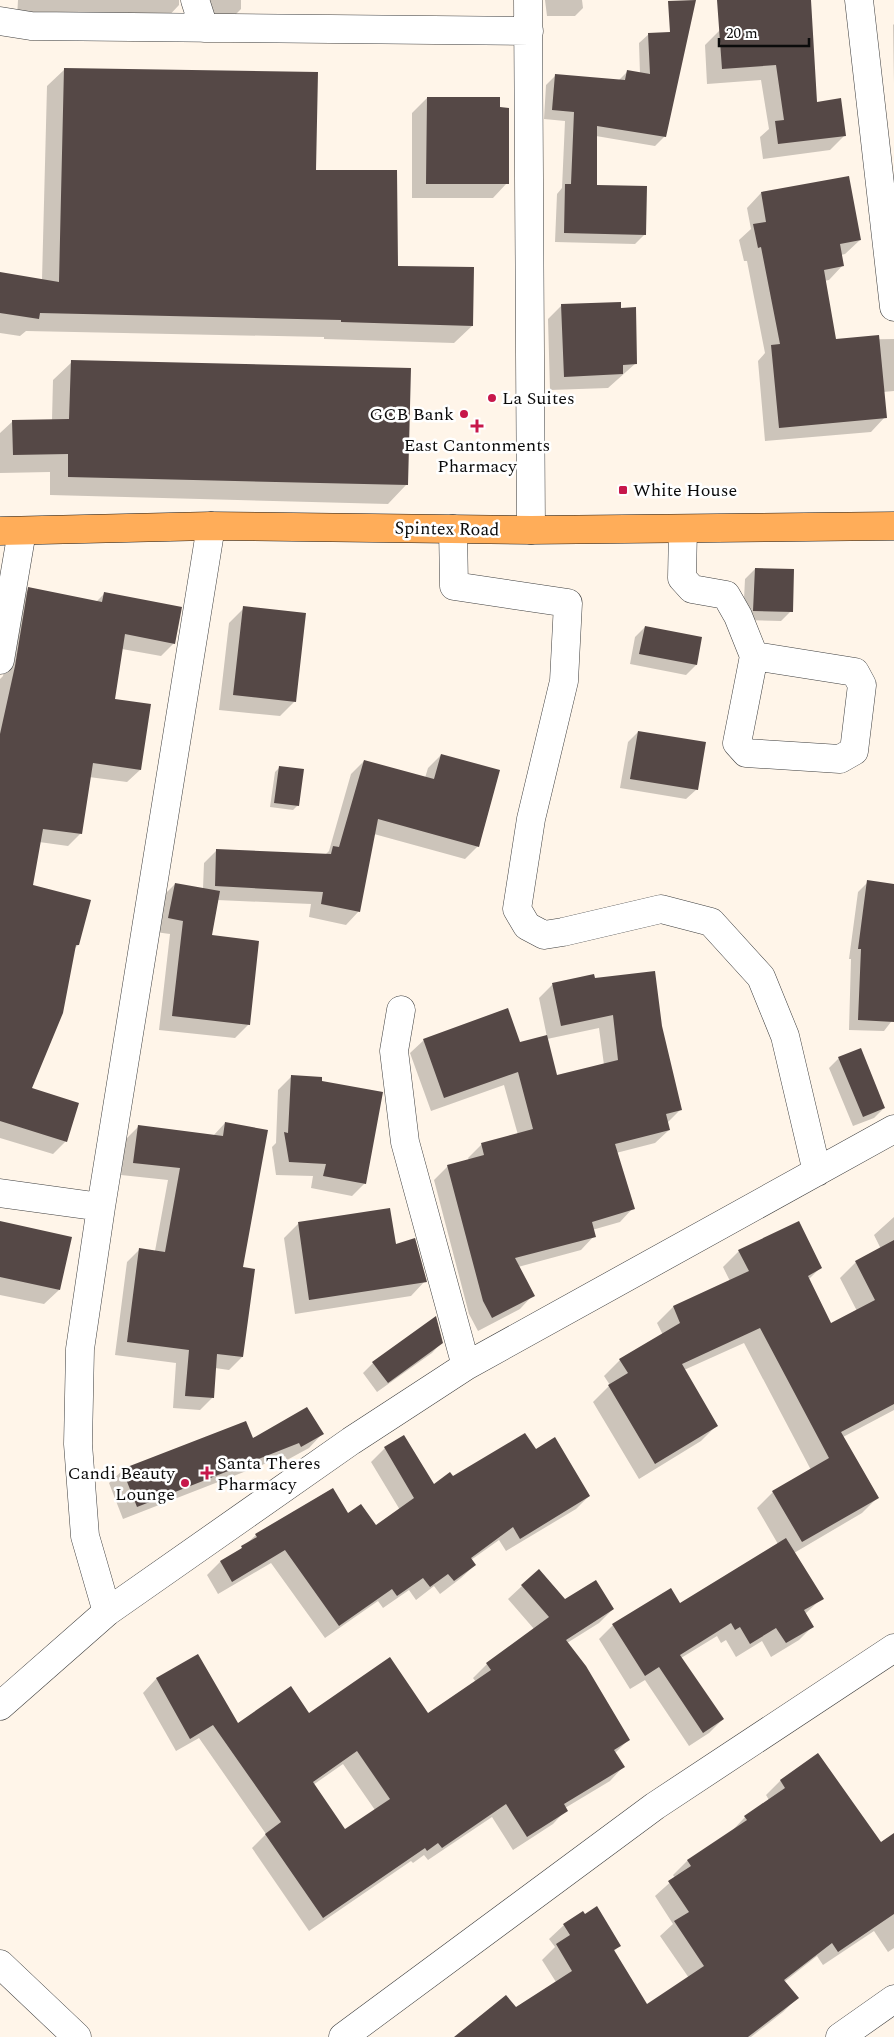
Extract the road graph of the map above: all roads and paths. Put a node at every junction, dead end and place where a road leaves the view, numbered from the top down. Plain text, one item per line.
1 (194, 0) edge
2 (528, 0) edge
3 (859, 0) edge
4 (0, 21) edge
5 (204, 28) junction
6 (529, 31) junction
7 (894, 307) edge
8 (211, 526) junction
9 (894, 526) edge
10 (453, 529) junction
11 (683, 529) junction
12 (531, 530) junction
13 (11, 531) edge
14 (754, 656) junction
15 (0, 660) edge
16 (401, 1010) dead end
17 (894, 1129) edge
18 (817, 1172) junction
19 (0, 1193) edge
20 (101, 1207) junction
21 (466, 1366) junction
22 (107, 1612) junction
23 (894, 1648) edge
24 (0, 1706) edge
25 (0, 1964) edge
26 (894, 1999) edge
27 (77, 2037) edge
28 (343, 2037) edge
29 (840, 2037) edge

1 - 5 street
2 - 6 street
3 - 7 street
4 - 5 street
5 - 6 street
6 - 12 street
8 - 10 main road, Spintex Road
8 - 13 main road, Spintex Road
8 - 20 street
9 - 11 main road, Spintex Road
10 - 12 main road, Spintex Road
10 - 18 street
11 - 12 main road, Spintex Road
11 - 14 street
13 - 15 street
14 - 14 street
16 - 21 street
17 - 18 street
18 - 21 street
19 - 20 street
20 - 22 street
21 - 22 street
22 - 24 street
23 - 28 street
25 - 27 street
26 - 29 street

